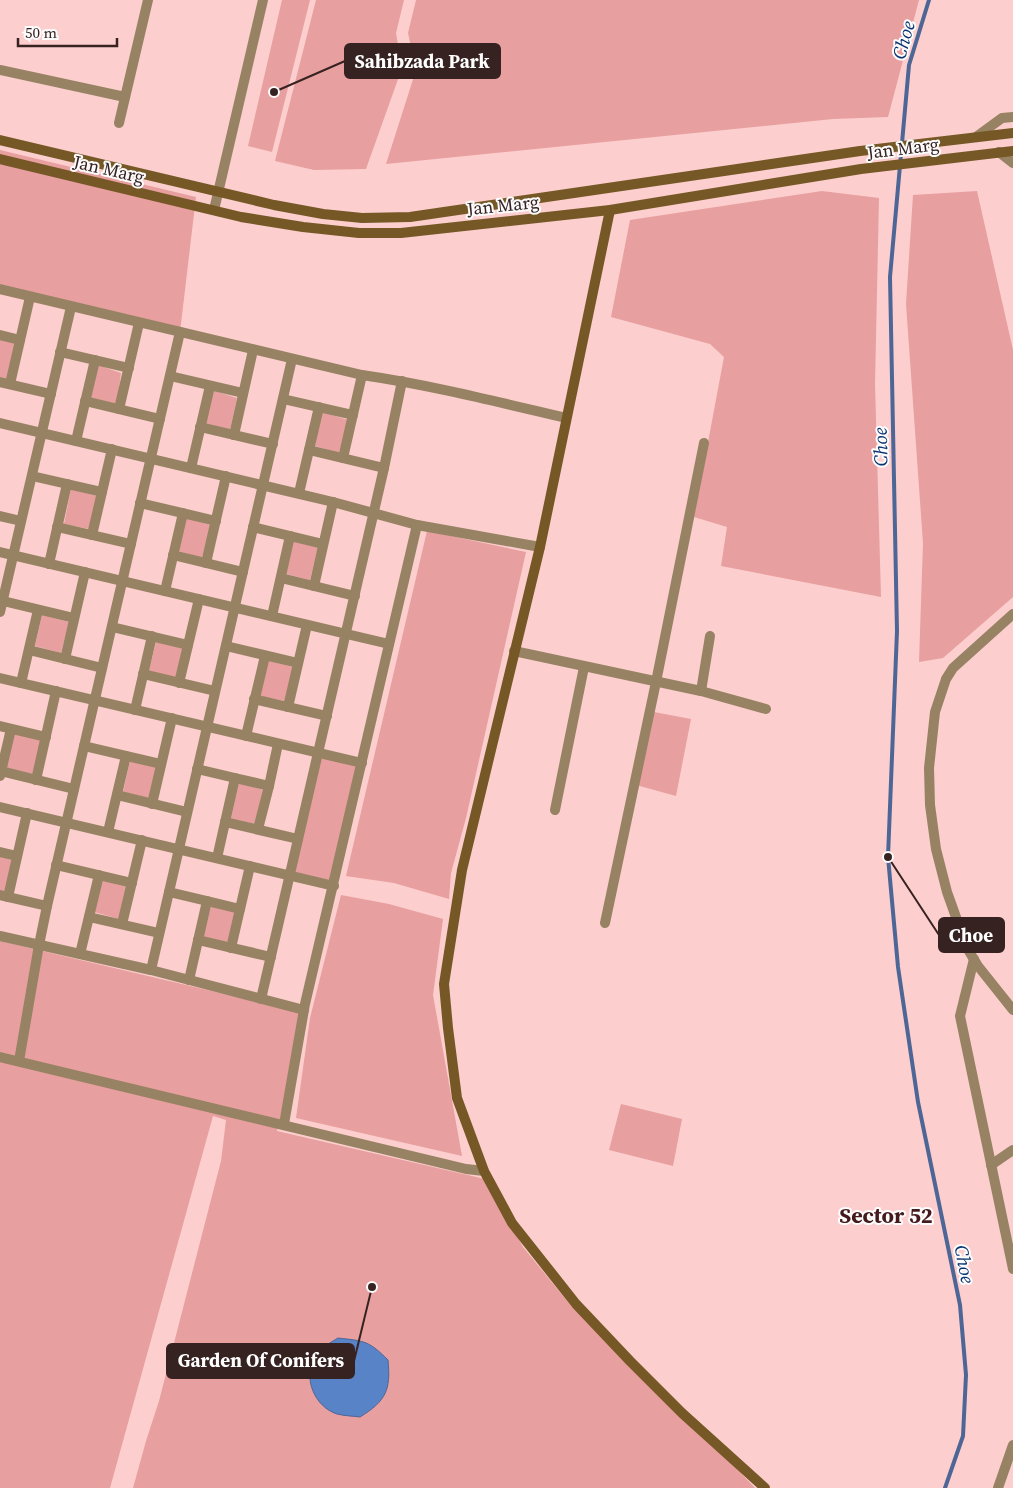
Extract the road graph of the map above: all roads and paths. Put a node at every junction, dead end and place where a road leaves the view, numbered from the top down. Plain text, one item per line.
1 (148, 0) edge
2 (263, 0) edge
3 (0, 70) edge
4 (125, 97) junction
5 (1013, 116) edge
6 (119, 123) dead end
7 (1013, 133) edge
8 (976, 138) junction
9 (0, 140) edge
10 (1013, 150) edge
11 (999, 152) junction
12 (0, 159) edge
13 (1013, 162) edge
14 (219, 192) junction
15 (282, 207) junction
16 (214, 210) junction
17 (610, 210) junction
18 (278, 223) junction
19 (0, 289) edge
20 (30, 297) junction
21 (71, 306) junction
22 (139, 323) junction
23 (180, 332) junction
24 (0, 335) edge
25 (20, 340) junction
26 (253, 350) junction
27 (60, 352) junction
28 (292, 359) junction
29 (95, 360) junction
30 (129, 368) junction
31 (362, 375) junction
32 (170, 376) junction
33 (402, 381) junction
34 (5, 383) edge
35 (210, 386) junction
36 (51, 394) junction
37 (243, 394) junction
38 (283, 399) junction
39 (86, 401) junction
40 (319, 407) junction
41 (119, 409) junction
42 (353, 416) junction
43 (566, 418) junction
44 (160, 419) junction
45 (1, 426) edge
46 (200, 427) junction
47 (42, 432) junction
48 (234, 435) junction
49 (76, 441) junction
50 (704, 443) dead end
51 (273, 444) junction
52 (112, 449) junction
53 (309, 450) junction
54 (151, 458) junction
55 (343, 458) junction
56 (191, 468) junction
57 (384, 468) junction
58 (32, 476) junction
59 (226, 476) junction
60 (67, 484) junction
61 (263, 485) junction
62 (102, 492) junction
63 (299, 493) junction
64 (333, 502) junction
65 (140, 503) junction
66 (373, 513) junction
67 (183, 514) junction
68 (0, 516) edge
69 (21, 521) junction
70 (216, 521) junction
71 (417, 525) junction
72 (57, 526) junction
73 (253, 527) junction
74 (92, 535) junction
75 (290, 536) junction
76 (131, 544) junction
77 (323, 544) junction
78 (540, 546) junction
79 (0, 552) edge
80 (13, 555) junction
81 (173, 555) junction
82 (206, 563) junction
83 (49, 564) junction
84 (85, 572) junction
85 (243, 572) junction
86 (280, 578) junction
87 (122, 581) junction
88 (314, 586) junction
89 (165, 591) junction
90 (355, 596) junction
91 (199, 599) junction
92 (2, 601) junction
93 (235, 608) junction
94 (38, 610) junction
95 (0, 612) edge
96 (1013, 614) edge
97 (272, 616) junction
98 (74, 618) junction
99 (306, 625) junction
100 (112, 627) junction
101 (346, 634) junction
102 (152, 636) junction
103 (710, 636) dead end
104 (390, 644) junction
105 (188, 645) junction
106 (226, 646) junction
107 (29, 650) junction
108 (514, 651) junction
109 (265, 656) junction
110 (65, 659) junction
111 (298, 663) junction
112 (584, 667) junction
113 (102, 668) junction
114 (143, 674) junction
115 (0, 678) edge
116 (656, 682) junction
117 (21, 683) junction
118 (180, 683) junction
119 (56, 691) junction
120 (215, 691) junction
121 (701, 691) junction
122 (95, 700) junction
123 (254, 700) junction
124 (288, 707) junction
125 (766, 709) dead end
126 (135, 710) junction
127 (326, 716) junction
128 (172, 718) junction
129 (0, 726) edge
130 (207, 727) junction
131 (11, 728) junction
132 (246, 736) junction
133 (46, 737) junction
134 (278, 744) junction
135 (84, 746) junction
136 (318, 753) junction
137 (126, 756) junction
138 (362, 763) junction
139 (161, 764) junction
140 (197, 769) junction
141 (0, 774) edge
142 (235, 778) junction
143 (36, 780) junction
144 (269, 786) junction
145 (74, 789) junction
146 (117, 795) junction
147 (152, 804) junction
148 (0, 807) edge
149 (555, 810) dead end
150 (187, 812) junction
151 (27, 813) junction
152 (66, 822) junction
153 (225, 822) junction
154 (258, 829) junction
155 (108, 832) junction
156 (298, 839) junction
157 (142, 840) junction
158 (179, 849) junction
159 (0, 852) edge
160 (17, 856) junction
161 (217, 858) junction
162 (56, 865) junction
163 (250, 866) junction
164 (99, 875) junction
165 (290, 875) junction
166 (132, 883) junction
167 (334, 886) junction
168 (169, 892) junction
169 (4, 896) edge
170 (207, 901) junction
171 (47, 906) junction
172 (240, 909) junction
173 (89, 917) junction
174 (605, 923) dead end
175 (122, 924) junction
176 (159, 933) junction
177 (0, 936) edge
178 (198, 940) junction
179 (39, 945) junction
180 (231, 948) junction
181 (80, 954) junction
182 (271, 957) junction
183 (974, 959) junction
184 (150, 970) junction
185 (189, 980) junction
186 (261, 998) junction
187 (304, 1010) junction
188 (1013, 1010) edge
189 (0, 1056) edge
190 (19, 1061) junction
191 (284, 1124) junction
192 (1013, 1150) edge
193 (991, 1165) junction
194 (484, 1171) junction
195 (1013, 1269) edge
196 (1013, 1445) edge
197 (765, 1488) edge
198 (998, 1488) edge

1 - 4 street
2 - 14 street
3 - 4 street
4 - 6 street
5 - 8 street
7 - 8 main road, Jan Marg
8 - 15 main road, Jan Marg
9 - 14 main road, Jan Marg
10 - 11 main road, Jan Marg
11 - 13 street
11 - 17 main road, Jan Marg
12 - 16 main road, Jan Marg
14 - 15 main road, Jan Marg
14 - 16 street
15 - 18 main road
16 - 18 main road, Jan Marg
17 - 18 main road, Jan Marg
17 - 43 main road
19 - 20 street
20 - 21 street
20 - 25 street
21 - 22 street
21 - 27 street
22 - 23 street
22 - 30 street
23 - 26 street
23 - 32 street
24 - 25 street
25 - 34 street
26 - 28 street
26 - 37 street
27 - 29 street
27 - 36 street
28 - 31 street
28 - 38 street
29 - 30 street
29 - 39 street
30 - 41 street
31 - 33 street
31 - 42 street
32 - 35 street
32 - 44 street
33 - 43 street
33 - 57 street
34 - 36 street
35 - 37 street
35 - 46 street
36 - 47 street
37 - 48 street
38 - 40 street
38 - 51 street
39 - 41 street
39 - 49 street
40 - 42 street
40 - 53 street
41 - 44 street
42 - 55 street
43 - 78 main road
44 - 54 street
45 - 47 street
46 - 48 street
46 - 56 street
47 - 49 street
47 - 58 street
48 - 51 street
49 - 52 street
50 - 116 street
51 - 61 street
52 - 54 street
52 - 62 street
53 - 55 street
53 - 63 street
54 - 56 street
54 - 65 street
55 - 57 street
56 - 59 street
57 - 66 street
58 - 60 street
58 - 69 street
59 - 61 street
59 - 70 street
60 - 62 street
60 - 72 street
61 - 63 street
61 - 73 street
62 - 74 street
63 - 64 street
64 - 66 street
64 - 77 street
65 - 67 street
65 - 76 street
66 - 71 street
66 - 90 street
67 - 70 street
67 - 81 street
68 - 69 street
69 - 80 street
70 - 82 street
71 - 78 street
71 - 104 street
72 - 74 street
72 - 83 street
73 - 75 street
73 - 85 street
74 - 76 street
75 - 77 street
75 - 86 street
76 - 87 street
77 - 88 street
78 - 108 main road
79 - 80 street
80 - 83 street
80 - 92 street
81 - 82 street
81 - 89 street
82 - 85 street
83 - 84 street
84 - 87 street
84 - 98 street
85 - 93 street
86 - 88 street
86 - 97 street
87 - 89 street
87 - 100 street
88 - 90 street
89 - 91 street
90 - 101 street
91 - 93 street
91 - 105 street
92 - 94 street
92 - 95 street
93 - 97 street
93 - 106 street
94 - 98 street
94 - 107 street
96 - 183 street
97 - 99 street
98 - 110 street
99 - 101 street
99 - 111 street
100 - 102 street
100 - 113 street
101 - 104 street
101 - 127 street
102 - 105 street
102 - 114 street
103 - 121 street
104 - 138 street
105 - 118 street
106 - 109 street
106 - 120 street
107 - 110 street
107 - 117 street
108 - 112 street
108 - 194 main road
109 - 111 street
109 - 123 street
110 - 113 street
111 - 124 street
112 - 116 street
112 - 149 street
113 - 122 street
114 - 118 street
114 - 126 street
115 - 117 street
116 - 121 street
116 - 174 street
117 - 119 street
118 - 120 street
119 - 122 street
119 - 133 street
120 - 130 street
121 - 125 street
122 - 126 street
122 - 135 street
123 - 124 street
123 - 132 street
124 - 127 street
126 - 128 street
127 - 136 street
128 - 130 street
128 - 139 street
129 - 131 street
130 - 132 street
130 - 140 street
131 - 133 street
131 - 141 street
132 - 134 street
133 - 143 street
134 - 136 street
134 - 144 street
135 - 137 street
135 - 145 street
136 - 138 street
136 - 156 street
137 - 139 street
137 - 146 street
138 - 167 street
139 - 147 street
140 - 142 street
140 - 150 street
141 - 143 street
142 - 144 street
142 - 153 street
143 - 145 street
144 - 154 street
145 - 152 street
146 - 147 street
146 - 155 street
147 - 150 street
148 - 151 street
150 - 158 street
151 - 152 street
151 - 160 street
152 - 155 street
152 - 162 street
153 - 154 street
153 - 161 street
154 - 156 street
155 - 157 street
156 - 165 street
157 - 158 street
157 - 166 street
158 - 161 street
158 - 168 street
159 - 160 street
160 - 169 street
161 - 163 street
162 - 164 street
162 - 171 street
163 - 165 street
163 - 172 street
164 - 166 street
164 - 173 street
165 - 167 street
165 - 182 street
166 - 175 street
167 - 187 street
168 - 170 street
168 - 176 street
169 - 171 street
170 - 172 street
170 - 178 street
171 - 179 street
172 - 180 street
173 - 175 street
173 - 181 street
175 - 176 street
176 - 184 street
177 - 179 street
178 - 180 street
178 - 185 street
179 - 181 street
179 - 190 street
180 - 182 street
181 - 184 street
182 - 186 street
183 - 188 street
183 - 193 street
184 - 185 street
185 - 186 street
186 - 187 street
187 - 191 street
189 - 190 street
190 - 191 street
191 - 194 street
192 - 193 street
193 - 195 street
194 - 197 main road
196 - 198 street

